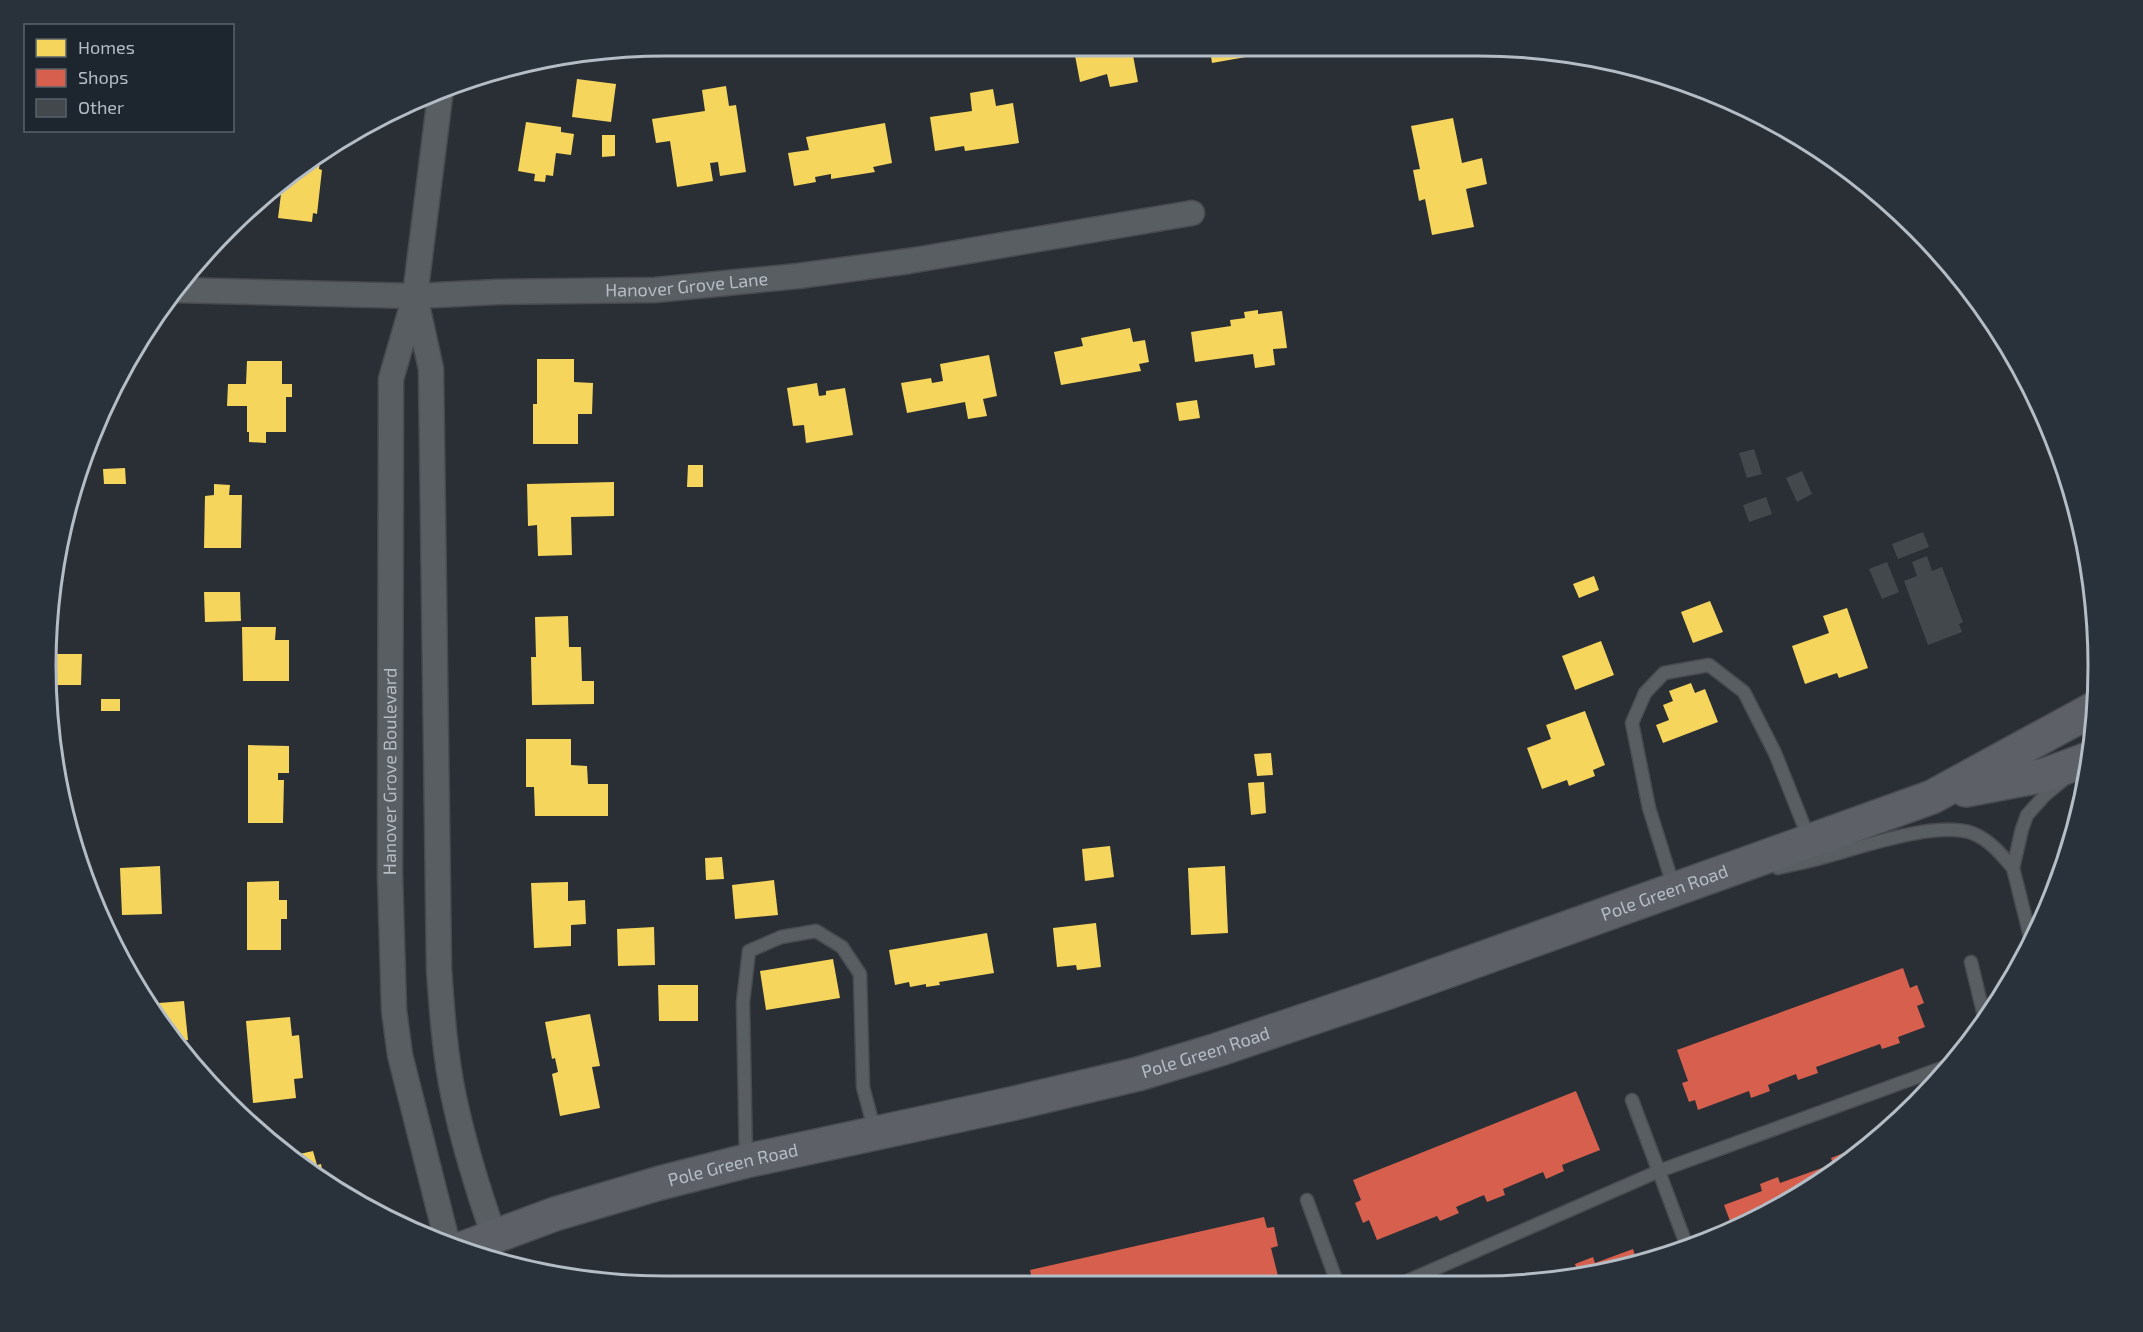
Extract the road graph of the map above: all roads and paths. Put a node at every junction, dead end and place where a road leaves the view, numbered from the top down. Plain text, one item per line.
1 (440, 99) edge
2 (1192, 213) dead end
3 (185, 290) edge
4 (415, 296) junction
5 (2085, 713) edge
6 (2079, 763) edge
7 (2079, 768) edge
8 (1932, 797) junction
9 (1810, 841) junction
10 (2013, 868) junction
11 (1674, 889) junction
12 (2028, 929) edge
13 (1971, 962) dead end
14 (1982, 1009) edge
15 (1934, 1071) edge
16 (1632, 1100) dead end
17 (875, 1134) junction
18 (746, 1161) junction
19 (1659, 1171) junction
20 (1307, 1200) dead end
21 (445, 1235) edge
22 (494, 1236) junction
23 (1685, 1240) edge
24 (471, 1244) edge
25 (1335, 1276) edge
26 (1419, 1276) edge

1 - 4 street, Hanover Grove Boulevard
2 - 4 street, Hanover Grove Lane
3 - 4 street, Hanover Grove Lane
4 - 21 street, Hanover Grove Boulevard
4 - 22 street, Hanover Grove Boulevard
5 - 8 main road, Pole Green Road
6 - 8 main road, Pole Green Road
7 - 10 lane
8 - 9 main road, Pole Green Road
9 - 11 main road, Pole Green Road
9 - 11 lane
10 - 11 lane
10 - 12 lane
11 - 17 main road, Pole Green Road
13 - 14 lane
15 - 19 lane
16 - 19 lane
17 - 18 main road, Pole Green Road
17 - 18 lane
18 - 22 main road, Pole Green Road
19 - 23 lane
19 - 26 lane
20 - 25 lane
22 - 24 main road, Pole Green Road

